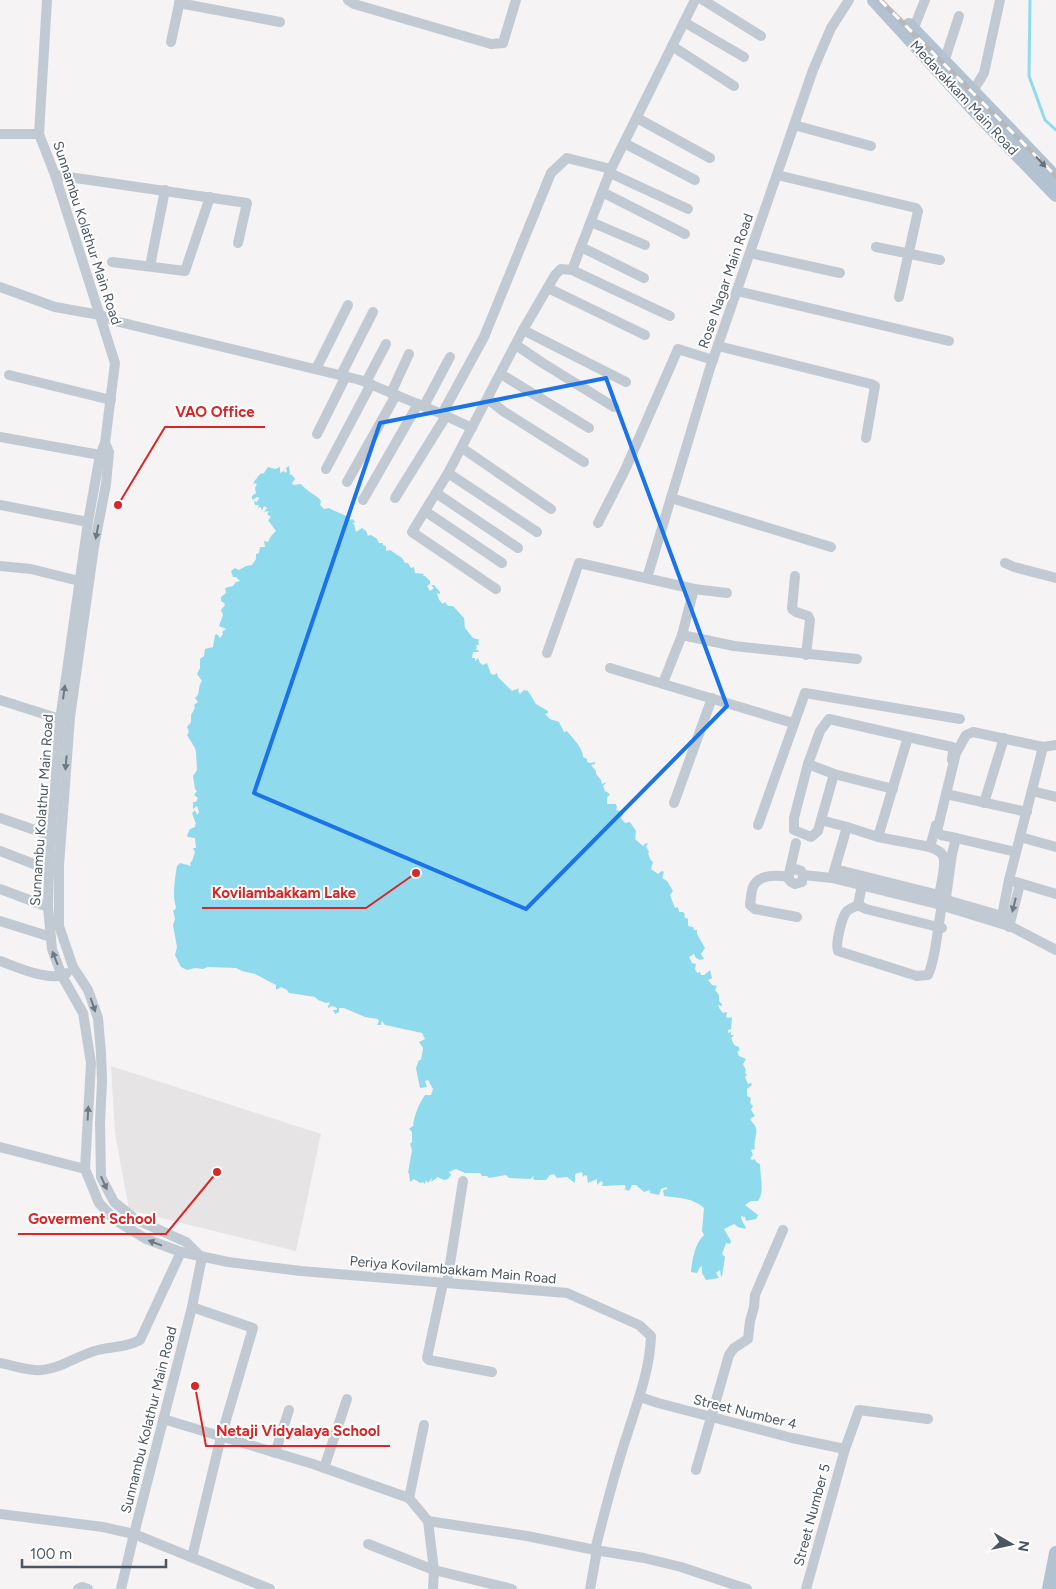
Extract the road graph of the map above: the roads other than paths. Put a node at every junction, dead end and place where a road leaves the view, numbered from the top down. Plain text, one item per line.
1 (47, 0) edge
2 (348, 0) edge
3 (516, 0) edge
4 (695, 0) edge
5 (703, 0) edge
6 (849, 0) edge
7 (874, 0) edge
8 (886, 0) edge
9 (925, 0) edge
10 (1000, 0) edge
11 (179, 2) edge
12 (959, 16) dead end
13 (280, 22) dead end
14 (684, 22) junction
15 (914, 30) junction
16 (761, 36) dead end
17 (171, 42) dead end
18 (672, 46) junction
19 (744, 57) dead end
20 (944, 62) junction
21 (734, 86) dead end
22 (973, 90) junction
23 (637, 118) junction
24 (794, 125) junction
25 (0, 134) edge
26 (40, 134) junction
27 (624, 143) junction
28 (870, 146) dead end
29 (710, 158) dead end
30 (611, 171) junction
31 (55, 175) junction
32 (777, 175) junction
33 (1056, 178) edge
34 (695, 180) dead end
35 (165, 190) junction
36 (602, 192) junction
37 (1056, 195) edge
38 (210, 197) junction
39 (688, 209) dead end
40 (591, 222) junction
41 (685, 234) dead end
42 (238, 243) dead end
43 (645, 245) dead end
44 (581, 247) junction
45 (876, 247) dead end
46 (750, 253) junction
47 (908, 253) junction
48 (940, 260) dead end
49 (112, 262) dead end
50 (150, 266) junction
51 (572, 270) junction
52 (840, 273) dead end
53 (644, 278) dead end
54 (0, 287) edge
55 (548, 288) junction
56 (738, 291) junction
57 (899, 297) dead end
58 (348, 305) dead end
59 (374, 312) dead end
60 (100, 315) junction
61 (670, 316) dead end
62 (523, 330) junction
63 (645, 335) dead end
64 (949, 341) dead end
65 (386, 344) dead end
66 (516, 345) junction
67 (718, 346) junction
68 (409, 354) dead end
69 (450, 357) dead end
70 (714, 360) junction
71 (316, 369) junction
72 (501, 374) junction
73 (9, 375) dead end
74 (343, 376) junction
75 (626, 382) dead end
76 (368, 383) junction
77 (394, 394) junction
78 (488, 399) junction
79 (111, 400) junction
80 (421, 405) junction
81 (614, 406) dead end
82 (444, 415) junction
83 (472, 428) junction
84 (589, 428) dead end
85 (317, 434) dead end
86 (0, 437) edge
87 (866, 438) dead end
88 (105, 443) junction
89 (462, 448) junction
90 (100, 455) junction
91 (584, 462) dead end
92 (326, 469) dead end
93 (448, 473) junction
94 (348, 482) dead end
95 (436, 493) junction
96 (395, 498) dead end
97 (671, 498) junction
98 (362, 500) dead end
99 (0, 505) edge
100 (551, 509) dead end
101 (425, 511) junction
102 (88, 522) junction
103 (598, 523) dead end
104 (538, 532) dead end
105 (831, 547) dead end
106 (518, 548) dead end
107 (502, 563) dead end
108 (1005, 563) dead end
109 (0, 566) edge
110 (795, 576) dead end
111 (647, 578) junction
112 (1056, 578) edge
113 (79, 582) junction
114 (496, 589) dead end
115 (694, 589) junction
116 (727, 593) dead end
117 (77, 632) junction
118 (682, 635) junction
119 (547, 653) dead end
120 (806, 655) junction
121 (857, 659) dead end
122 (610, 668) dead end
123 (662, 683) junction
124 (712, 698) junction
125 (0, 700) edge
126 (960, 719) dead end
127 (65, 721) junction
128 (793, 723) junction
129 (908, 737) junction
130 (1004, 738) junction
131 (1056, 745) edge
132 (1043, 747) junction
133 (808, 764) junction
134 (834, 774) junction
135 (893, 789) junction
136 (1032, 791) junction
137 (946, 794) junction
138 (1056, 797) edge
139 (674, 803) dead end
140 (984, 803) junction
141 (1027, 812) junction
142 (0, 818) edge
143 (821, 820) junction
144 (758, 825) dead end
145 (847, 827) junction
146 (52, 836) junction
147 (878, 837) junction
148 (956, 838) junction
149 (1020, 838) junction
150 (796, 843) dead end
151 (1056, 847) edge
152 (930, 848) junction
153 (0, 851) edge
154 (1016, 852) junction
155 (49, 870) junction
156 (790, 874) junction
157 (834, 874) junction
158 (1009, 880) junction
159 (1020, 884) junction
160 (862, 886) junction
161 (0, 889) edge
162 (1056, 894) edge
163 (939, 902) junction
164 (858, 905) junction
165 (48, 907) junction
166 (797, 917) dead end
167 (0, 921) edge
168 (1003, 922) junction
169 (940, 927) junction
170 (51, 937) junction
171 (1056, 950) edge
172 (0, 961) edge
173 (74, 969) junction
174 (62, 976) junction
175 (0, 1147) edge
176 (85, 1169) junction
177 (463, 1181) dead end
178 (783, 1230) dead end
179 (181, 1252) junction
180 (202, 1257) junction
181 (446, 1283) junction
182 (192, 1307) junction
183 (0, 1363) edge
184 (492, 1372) dead end
185 (640, 1397) junction
186 (347, 1399) dead end
187 (289, 1410) dead end
188 (710, 1417) junction
189 (928, 1419) dead end
190 (163, 1420) junction
191 (424, 1426) dead end
192 (221, 1437) junction
193 (845, 1449) junction
194 (276, 1453) junction
195 (324, 1468) junction
196 (696, 1470) dead end
197 (409, 1498) junction
198 (0, 1514) edge
199 (428, 1521) junction
200 (134, 1534) junction
201 (368, 1544) dead end
202 (594, 1550) junction
203 (1056, 1553) edge
204 (192, 1558) junction
205 (434, 1570) junction
206 (78, 1589) edge
207 (88, 1589) edge
208 (121, 1589) edge
209 (270, 1589) edge
210 (433, 1589) edge
211 (512, 1589) edge
212 (590, 1589) edge
213 (747, 1589) edge
214 (806, 1589) edge
215 (1049, 1589) edge

1 - 26 street, Sunnambu Kolathur Main Road
2 - 3 street
4 - 14 street
5 - 16 street
6 - 24 street, Rose Nagar Main Road
7 - 37 main road, Medavakkam Main Road
8 - 15 main road
9 - 15 street
10 - 22 street
11 - 13 street
11 - 17 street
12 - 20 street
14 - 18 street
14 - 19 street
15 - 20 main road
18 - 21 street
18 - 23 street
20 - 22 main road
22 -> 33 main road
23 - 27 street
23 - 29 street
24 - 28 street
24 - 32 street, Rose Nagar Main Road
25 - 26 street
26 - 31 street, Sunnambu Kolathur Main Road
27 - 30 street
27 - 34 street
30 - 36 street
30 - 39 street
30 - 82 street
31 - 35 street
31 - 60 street, Sunnambu Kolathur Main Road
32 - 46 street, Rose Nagar Main Road
32 - 47 street
35 - 38 street
35 - 50 street
36 - 40 street
36 - 41 street
38 - 42 street
38 - 50 street
40 - 43 street
40 - 44 street
44 - 51 street
44 - 53 street
45 - 47 street
46 - 52 street
46 - 56 street, Rose Nagar Main Road
47 - 48 street
47 - 57 street
49 - 50 street
51 - 55 street
51 - 61 street
54 - 60 street
55 - 62 street
55 - 63 street
56 - 64 street
56 - 67 street, Rose Nagar Main Road
58 - 71 street
59 - 74 street
60 - 71 street
60 - 79 street, Sunnambu Kolathur Main Road
62 - 66 street
62 - 75 street
65 - 76 street
66 - 72 street
66 - 81 street
67 - 70 street, Rose Nagar Main Road
67 - 87 street
68 - 77 street
69 - 80 street
70 - 97 street, Rose Nagar Main Road
70 - 103 street
71 - 74 street
72 - 78 street
72 - 84 street
73 - 79 street
74 - 76 street
74 - 85 street
76 - 77 street
76 - 92 street
77 - 80 street
77 - 94 street
78 - 83 street
78 - 91 street
79 - 88 street, Sunnambu Kolathur Main Road
80 - 82 street
80 - 98 street
82 - 83 street
82 - 96 street
83 - 89 street
86 - 90 street
88 - 90 street, Sunnambu Kolathur Main Road
88 -> 117 street, Sunnambu Kolathur Main Road
89 - 93 street
89 - 100 street
90 - 102 street, Sunnambu Kolathur Main Road
93 - 95 street
93 - 104 street
95 - 101 street
95 - 106 street
97 - 105 street
97 - 111 street, Rose Nagar Main Road
99 - 102 street
101 - 107 street
101 - 114 street
102 - 113 street, Sunnambu Kolathur Main Road
108 - 112 street
109 - 113 street
110 - 120 street
111 - 115 street
111 - 119 street
113 - 117 street, Sunnambu Kolathur Main Road
115 - 116 street
115 - 118 street
117 - 127 street, Sunnambu Kolathur Main Road
118 - 120 street
118 - 123 street
120 - 121 street
122 - 123 street
123 - 124 street
124 - 128 street
124 - 139 street
125 - 127 street
126 - 128 street
127 - 146 street, Sunnambu Kolathur Main Road
127 -> 173 street, Sunnambu Kolathur Main Road
128 - 144 street
129 - 133 street
129 - 135 street
129 - 152 street
130 - 132 street
130 - 137 street
130 - 140 street
131 - 132 street
132 - 136 street
133 - 134 street
133 - 143 street
134 - 135 street
134 - 143 street
135 - 147 street
136 - 138 street
136 - 141 street
137 - 140 street
137 - 148 street
140 - 141 street
141 - 149 street
142 - 146 street
143 - 145 street
145 - 147 street
145 - 157 street
146 - 155 street, Sunnambu Kolathur Main Road
147 - 152 street
148 - 154 street
148 - 168 street
149 - 151 street
149 - 154 street
150 - 156 street
152 - 163 street
153 - 155 street
154 - 158 street
155 - 165 street, Sunnambu Kolathur Main Road
156 - 157 street
156 - 166 street
157 - 160 street
157 - 163 street
158 - 159 street
158 - 168 street
159 - 162 street
159 -> 168 street
160 - 163 street
160 - 164 street
161 - 165 street
163 - 168 street
163 - 169 street
164 - 169 street
164 - 169 street
165 - 170 street, Sunnambu Kolathur Main Road
167 - 170 street
168 - 171 street
174 -> 170 street, Sunnambu Kolathur Main Road
172 - 174 street
173 - 174 street
173 -> 180 street, Sunnambu Kolathur Main Road
176 -> 174 street, Sunnambu Kolathur Main Road
175 - 176 street
179 -> 176 street, Sunnambu Kolathur Main Road
177 - 181 street
178 - 188 street
179 - 180 street, Sunnambu Kolathur Main Road
179 - 183 street
180 - 181 street, Periya Kovilambakkam Main Road
180 - 182 street, Sunnambu Kolathur Main Road
181 - 184 street
181 - 185 street, Periya Kovilambakkam Main Road
182 - 190 street, Sunnambu Kolathur Main Road
182 - 192 street
185 - 188 street, Street Number 4
185 - 202 street, Periya Kovilambakkam Main Road
186 - 195 street
187 - 194 street
188 - 193 street, Street Number 4
188 - 196 street
189 - 193 street, Street Number 5
190 - 192 street
190 - 200 street, Sunnambu Kolathur Main Road
191 - 197 street
192 - 194 street
192 - 204 street
193 - 214 street, Street Number 5
194 - 195 street
195 - 197 street
197 - 199 street
198 - 200 street
199 - 202 street
199 - 205 street
200 - 204 street, Sunnambu Kolathur Main Road
200 - 208 street
201 - 205 street
202 - 212 street, Periya Kovilambakkam Main Road
202 - 213 street
203 - 215 main road
204 - 209 street, Sunnambu Kolathur Main Road
205 - 210 street
205 - 211 street
206 - 207 street

